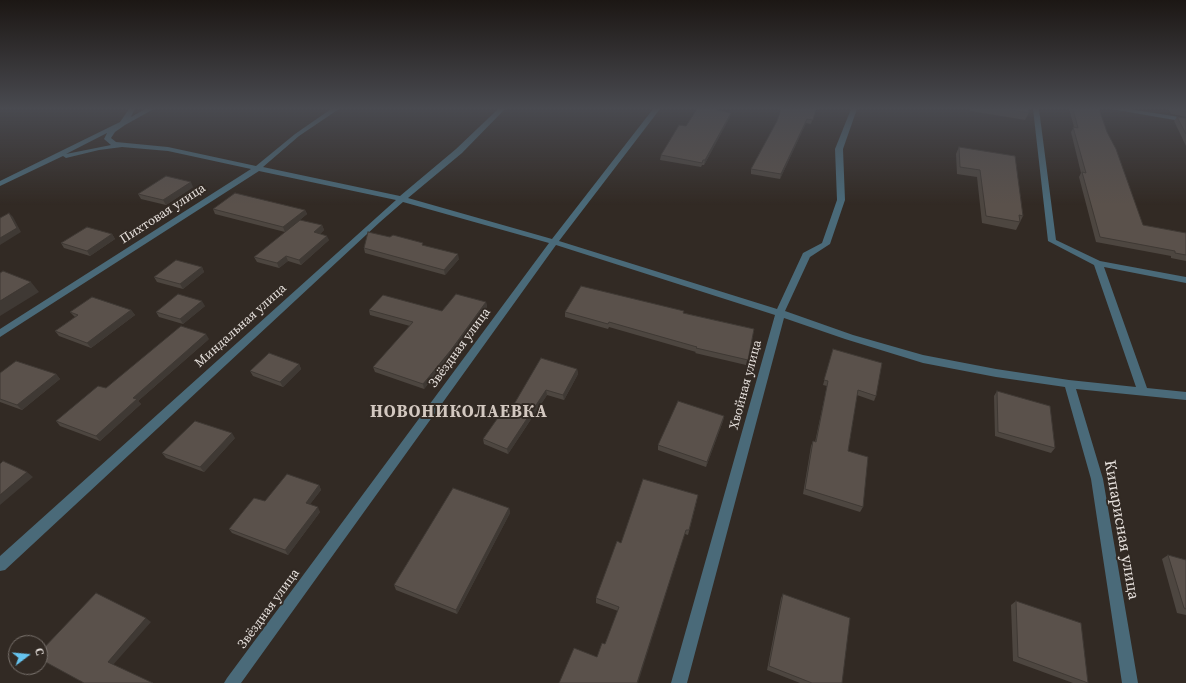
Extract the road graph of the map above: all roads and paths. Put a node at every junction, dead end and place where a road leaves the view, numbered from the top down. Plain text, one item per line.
1 (86, 141) edge
2 (110, 141) edge
3 (290, 141) edge
4 (469, 141) edge
5 (632, 141) edge
6 (842, 141) edge
7 (1040, 141) edge
8 (127, 145) junction
9 (258, 168) junction
10 (12, 178) junction
11 (0, 184) edge
12 (402, 199) junction
13 (554, 242) junction
14 (1098, 263) junction
15 (1186, 280) edge
16 (780, 313) junction
17 (0, 334) edge
18 (1069, 384) junction
19 (1143, 392) junction
20 (1186, 396) edge
21 (0, 565) edge
22 (232, 683) edge
23 (680, 683) edge
24 (1130, 683) edge

1 - 10 street
2 - 8 street
3 - 9 street, Пихтовая улица
4 - 12 street, Миндальная улица
5 - 13 street, Звёздная улица
6 - 16 street, Хвойная улица
7 - 14 street
8 - 9 street
8 - 10 street
9 - 12 street
9 - 17 street, Пихтовая улица
10 - 11 street
12 - 13 street
12 - 21 street, Миндальная улица
13 - 16 street
13 - 22 street, Звёздная улица
14 - 15 street
14 - 19 street
16 - 18 street
16 - 23 street, Хвойная улица
18 - 19 street
18 - 24 street, Кипарисная улица
19 - 20 street

